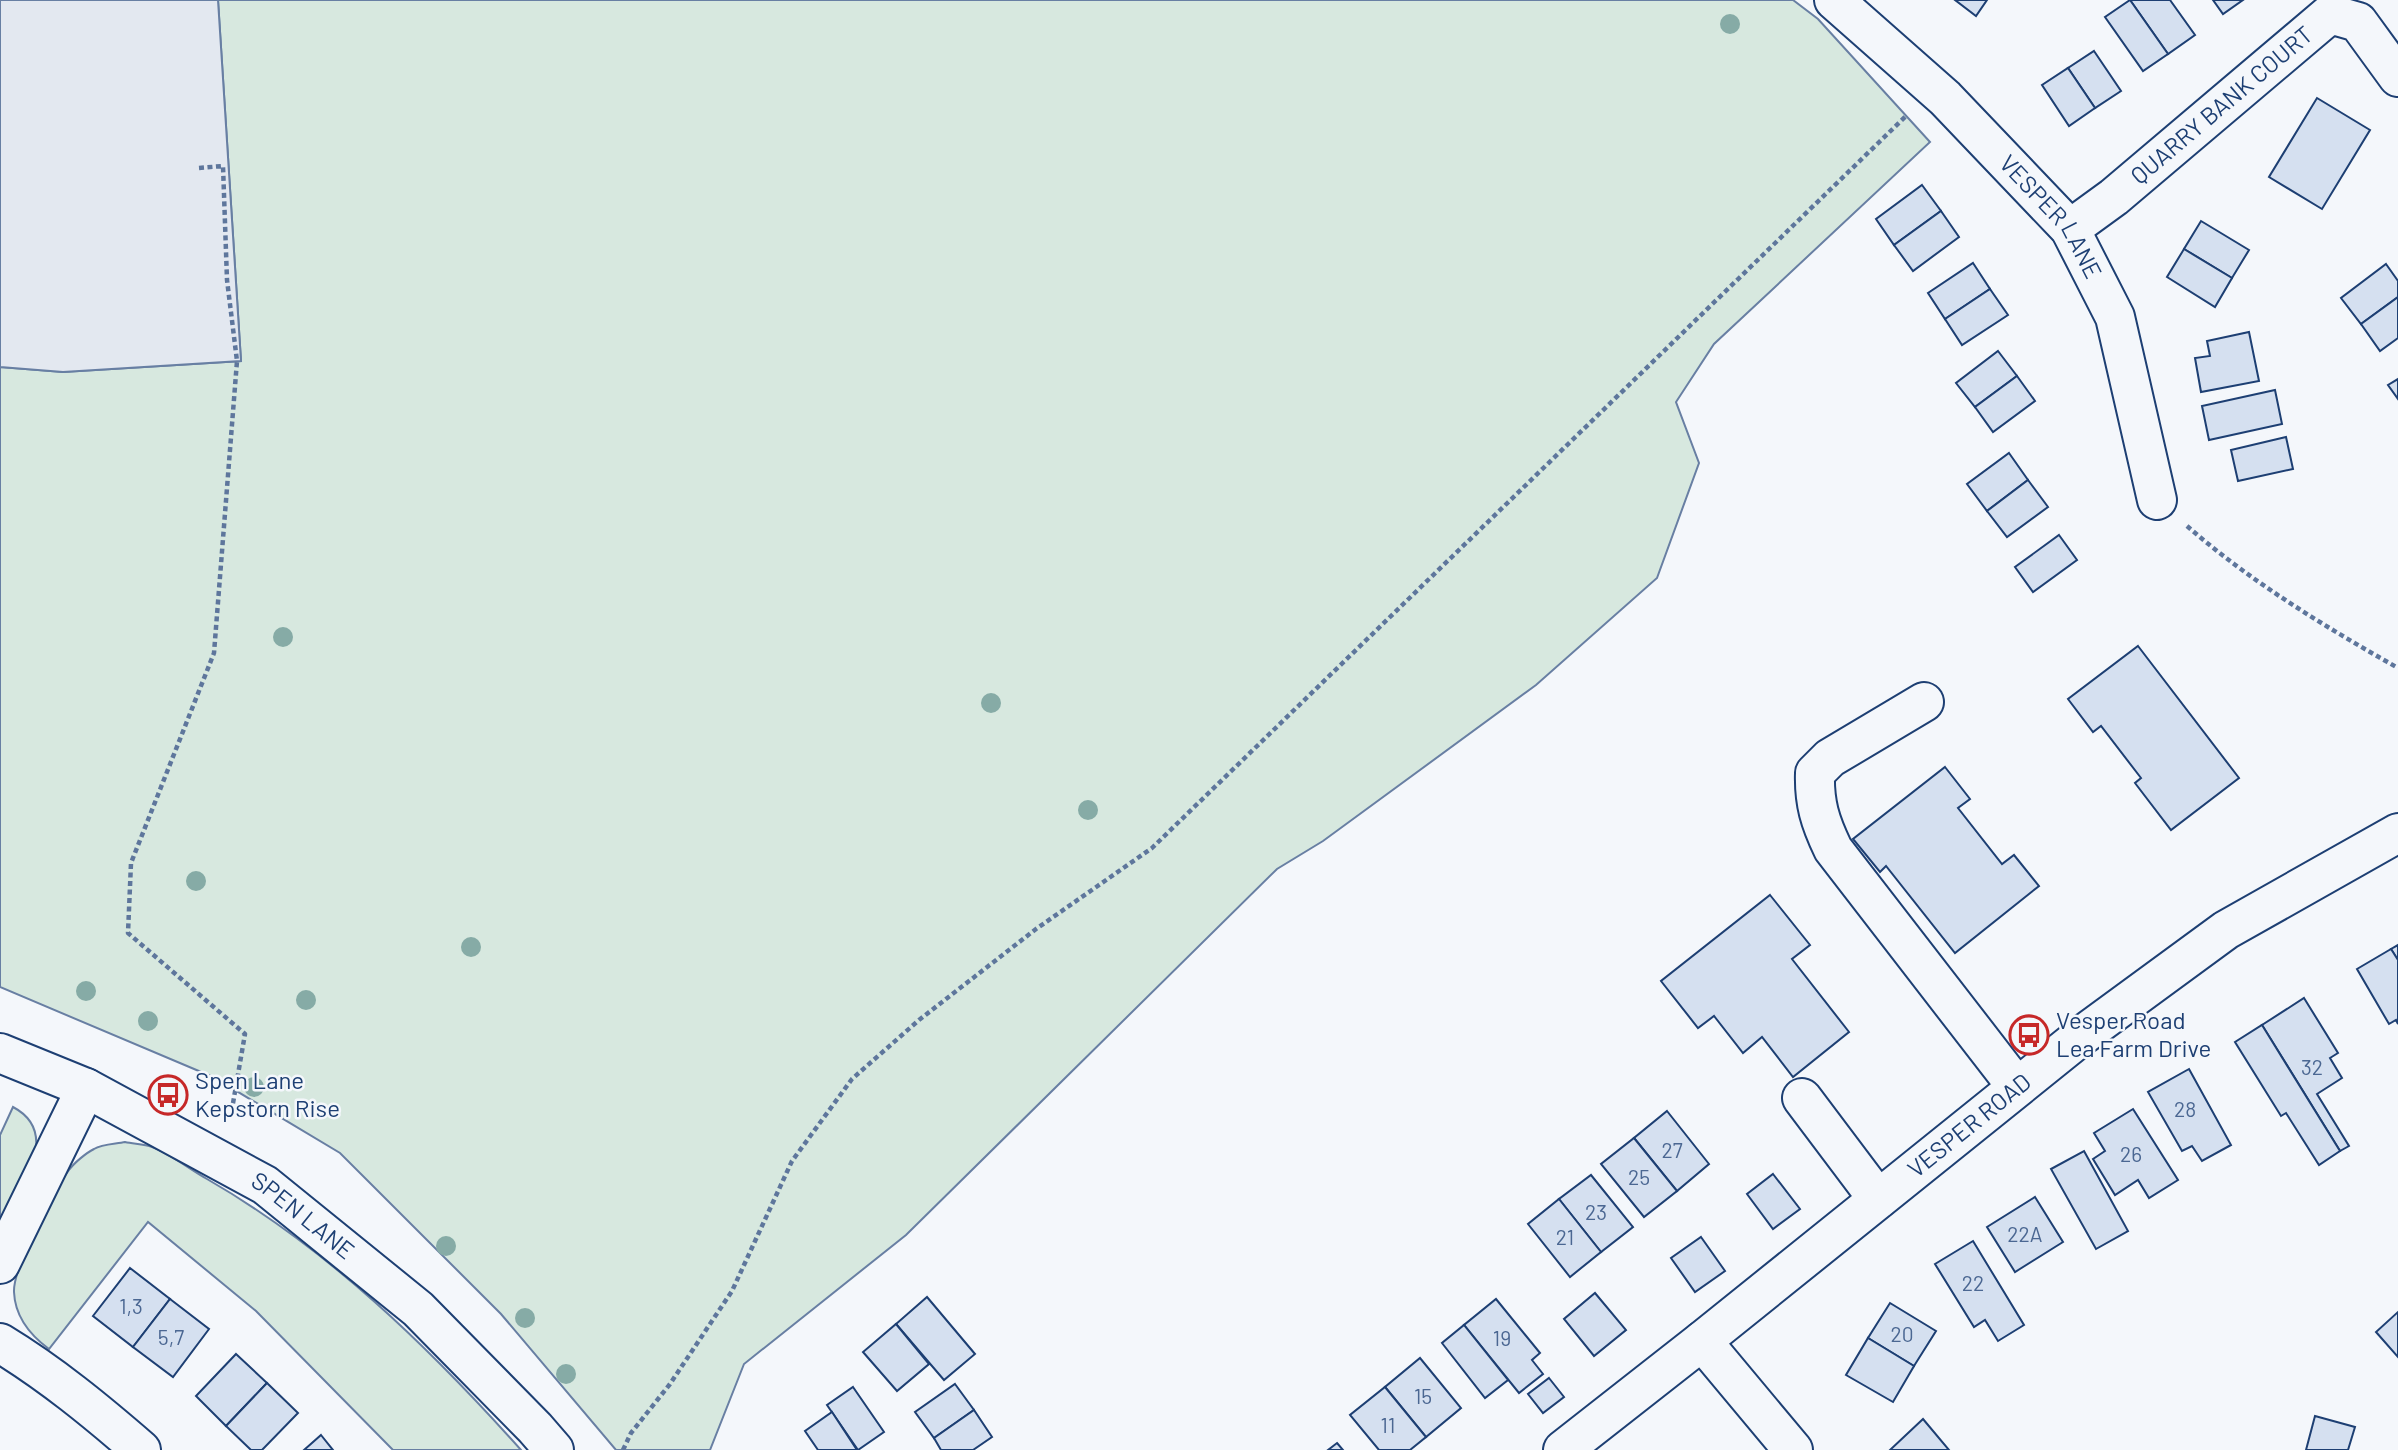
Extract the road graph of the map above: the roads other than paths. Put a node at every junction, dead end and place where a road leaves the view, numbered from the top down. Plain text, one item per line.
1 (1834, 0) edge
2 (2398, 77) edge
3 (2070, 229) junction
4 (2158, 500) dead end
5 (1924, 702) dead end
6 (2398, 833) edge
7 (0, 1053) edge
8 (2017, 1087) junction
9 (86, 1088) junction
10 (1802, 1098) dead end
11 (1878, 1199) junction
12 (0, 1264) edge
13 (1702, 1341) junction
14 (0, 1343) edge
15 (141, 1450) edge
16 (554, 1450) edge
17 (1563, 1450) edge
18 (1793, 1450) edge

1 - 3 street, VESPER LANE
2 - 3 street, QUARRY BANK COURT
3 - 4 street, VESPER LANE
5 - 8 street
6 - 8 street, VESPER ROAD
7 - 9 street, SPEN LANE
8 - 11 street, VESPER ROAD
9 - 12 street
9 - 16 street, SPEN LANE
10 - 11 street
11 - 13 street, VESPER ROAD
13 - 17 street, VESPER ROAD
13 - 18 street
14 - 15 street

